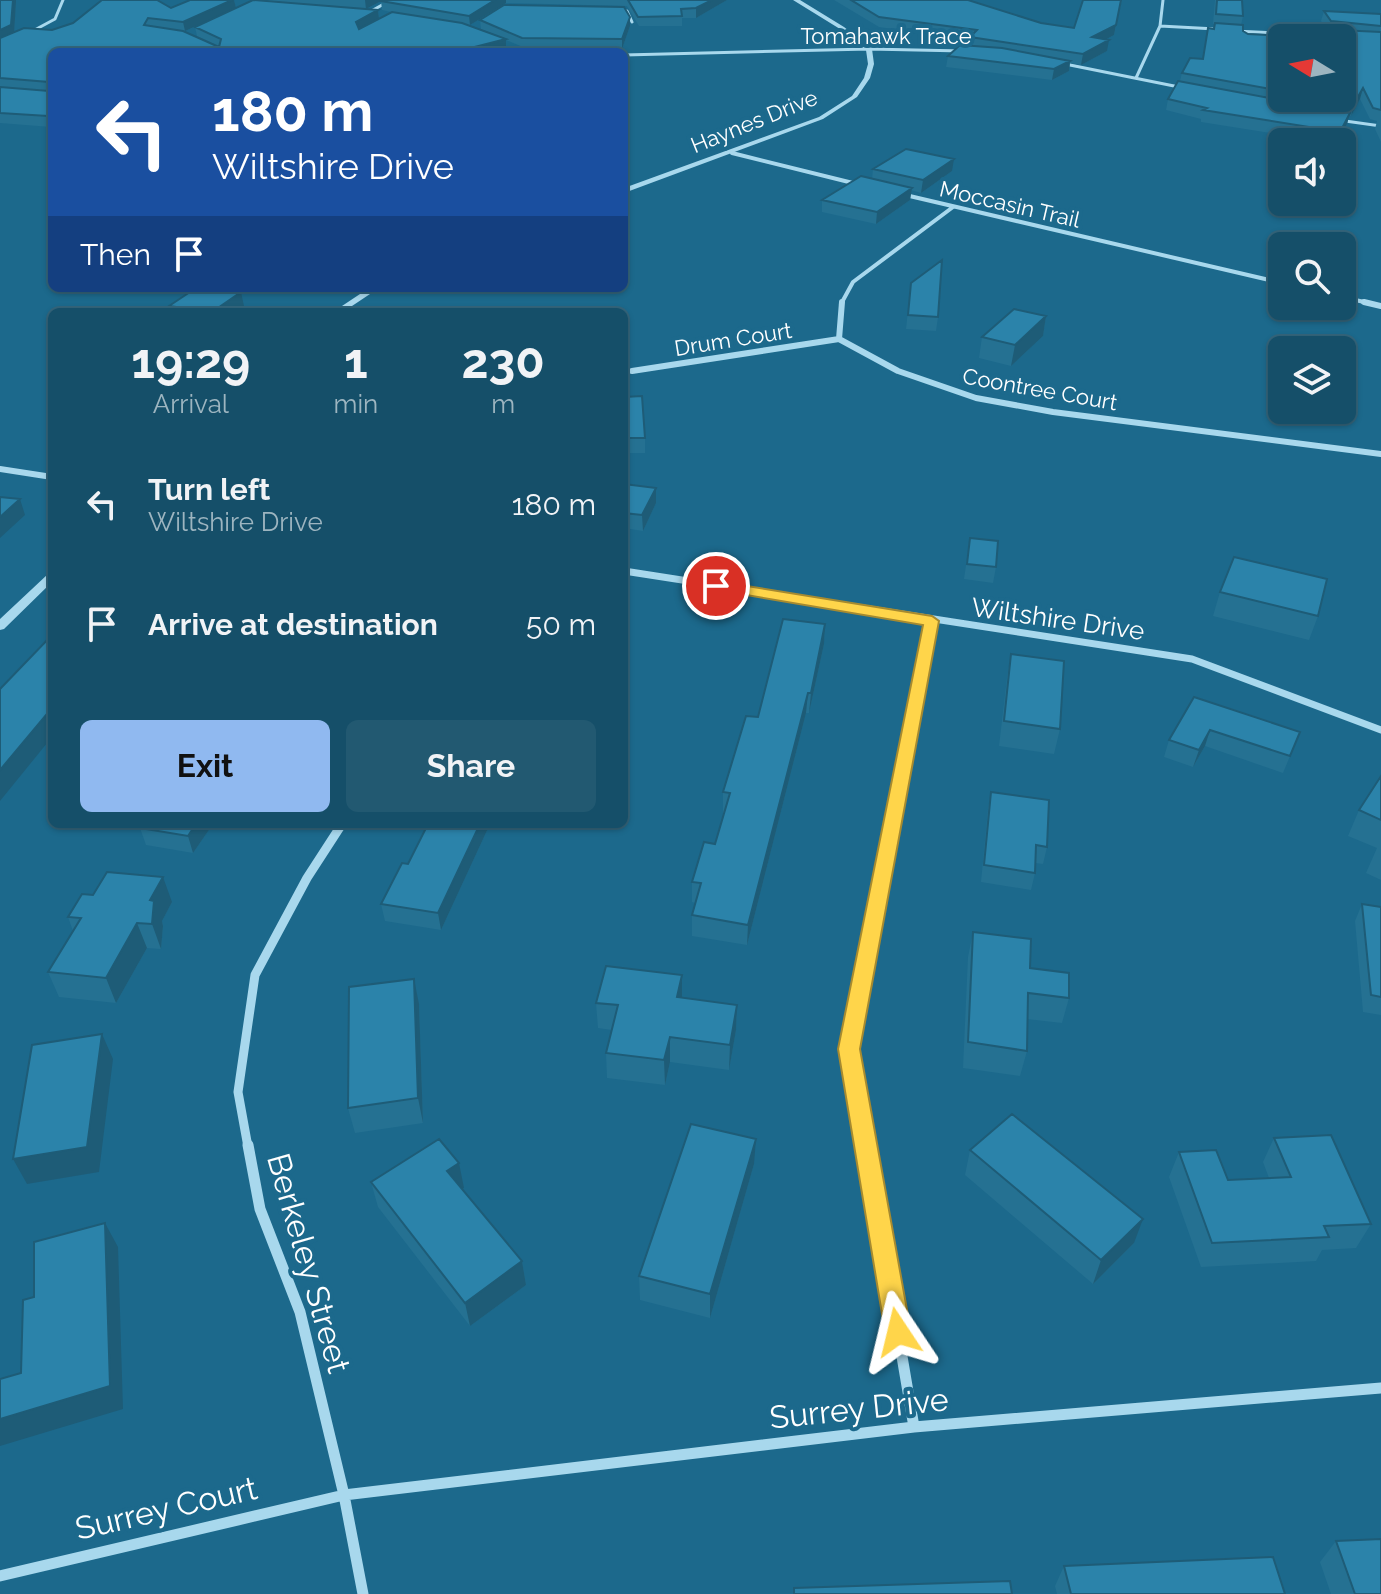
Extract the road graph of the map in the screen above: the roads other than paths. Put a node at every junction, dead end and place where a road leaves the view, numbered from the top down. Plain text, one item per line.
1 (63, 0) edge
2 (391, 0) edge
3 (796, 0) edge
4 (1163, 0) edge
5 (624, 1) edge
6 (613, 11) edge
7 (627, 11) junction
8 (375, 17) edge
9 (632, 22) edge
10 (1160, 26) junction
11 (1268, 32) edge
12 (23, 36) edge
13 (869, 49) junction
14 (975, 52) edge
15 (628, 55) edge
16 (1052, 62) edge
17 (1136, 78) junction
18 (1191, 90) edge
19 (1336, 119) edge
20 (1381, 126) edge
21 (732, 153) junction
22 (864, 185) edge
23 (628, 190) edge
24 (894, 193) edge
25 (953, 207) junction
26 (1268, 280) edge
27 (369, 292) edge
28 (1356, 300) edge
29 (1381, 306) edge
30 (343, 308) edge
31 (839, 339) junction
32 (632, 371) dead end
33 (1381, 454) edge
34 (0, 469) edge
35 (48, 476) edge
36 (628, 572) edge
37 (48, 580) edge
38 (932, 621) junction
39 (0, 626) edge
40 (1381, 730) edge
41 (339, 828) edge
42 (1381, 1388) edge
43 (914, 1427) junction
44 (344, 1495) junction
45 (0, 1576) edge
46 (363, 1594) edge

1 - 12 street
2 - 8 street
3 - 13 street
4 - 10 street
5 - 7 street
6 - 7 street
7 - 9 street
10 - 11 street
10 - 17 street
13 - 14 street, Tomahawk Trace
13 - 15 street, Tomahawk Trace
13 - 21 street, Haynes Drive
16 - 17 street
17 - 18 street
19 - 20 street
21 - 22 street
21 - 23 street, Haynes Drive
24 - 25 street, Moccasin Trail
25 - 26 street, Moccasin Trail
25 - 31 street
27 - 30 street
28 - 29 street
31 - 32 street, Drum Court
31 - 33 street, Coontree Court
34 - 35 street
36 - 38 street, Wiltshire Drive
37 - 39 street
38 - 40 street, Wiltshire Drive
38 - 43 street
41 - 44 street, Berkeley Street
42 - 43 street, Surrey Drive
43 - 44 street, Surrey Drive
44 - 45 street, Surrey Court
44 - 46 street, Berkeley Street

